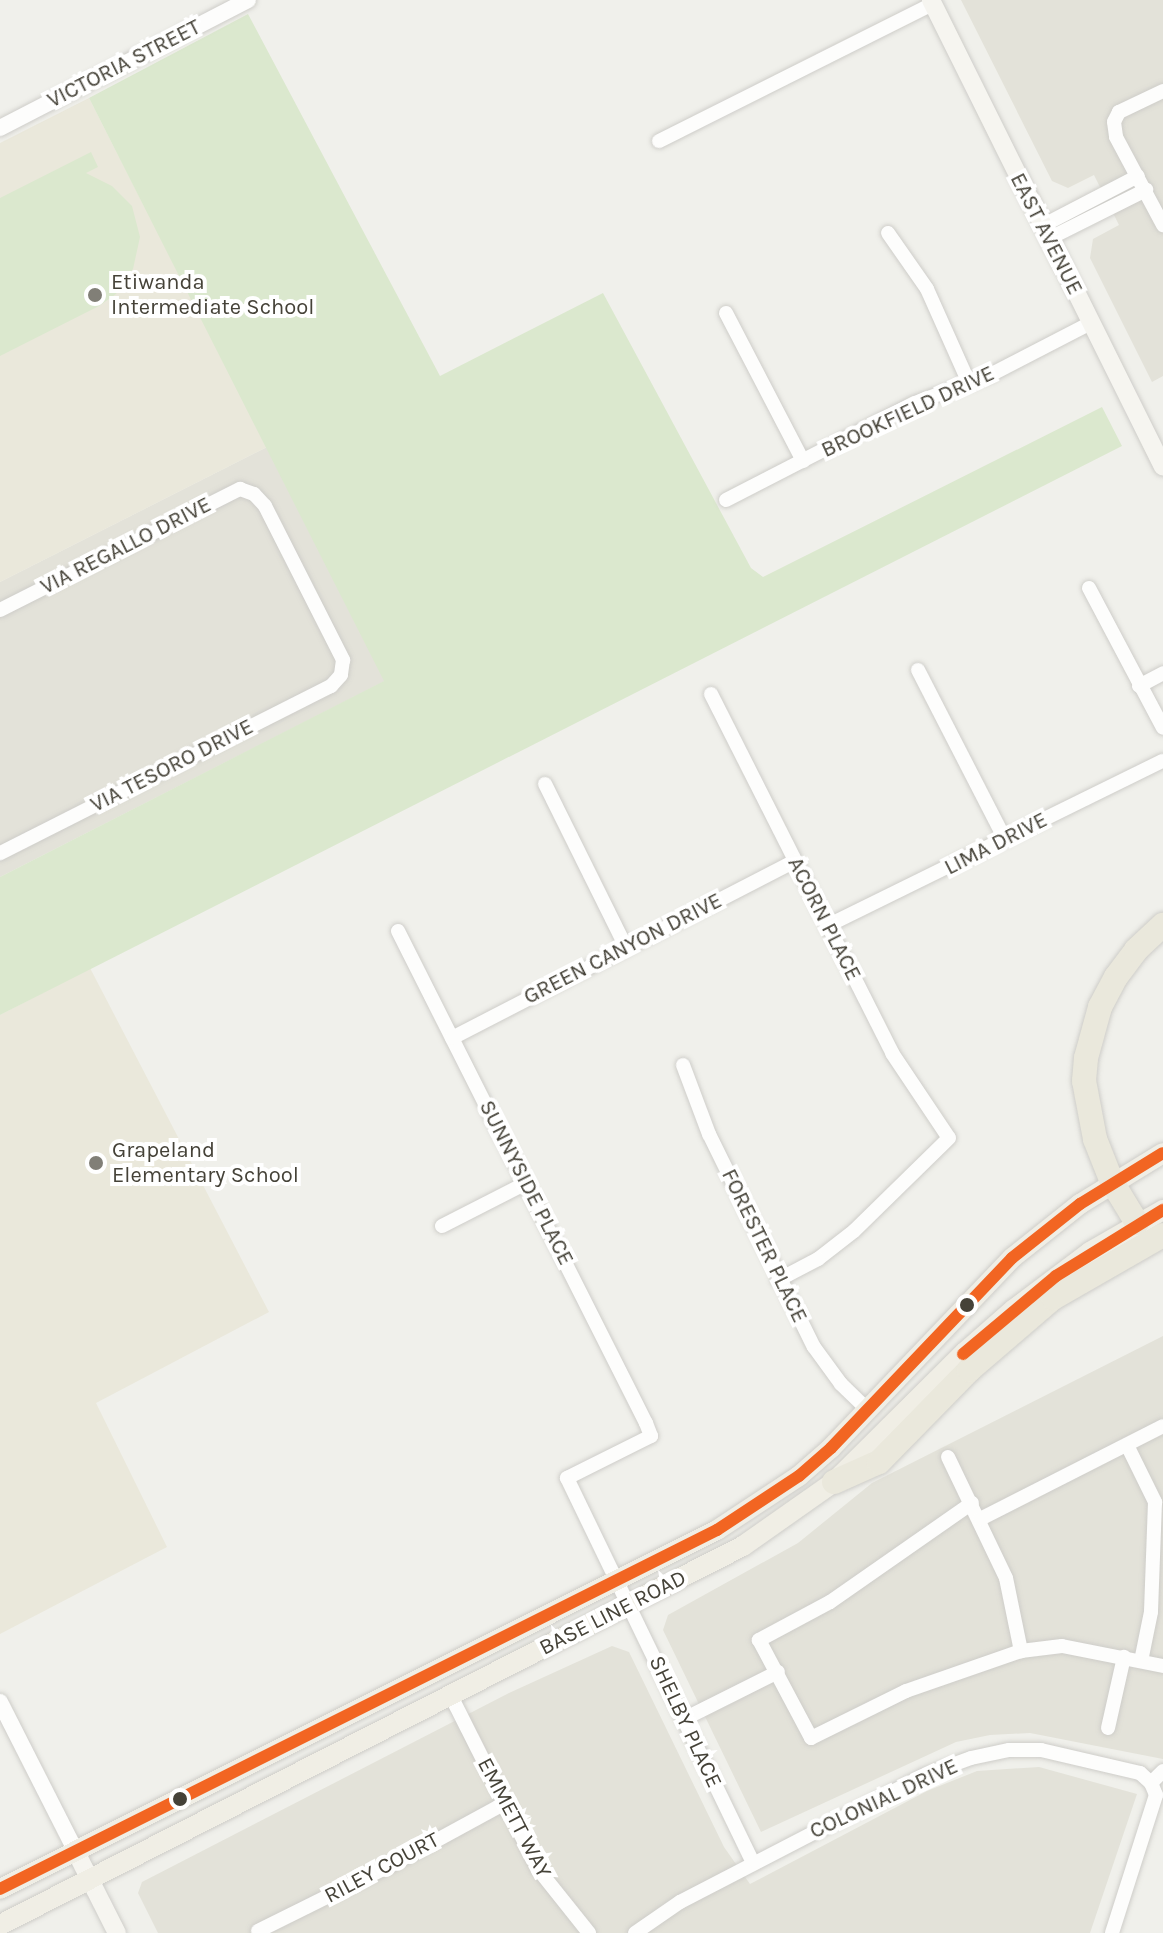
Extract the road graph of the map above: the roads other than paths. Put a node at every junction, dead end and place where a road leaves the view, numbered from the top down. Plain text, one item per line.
1 (248, 0) edge
2 (932, 2) edge
3 (1163, 91) edge
4 (1, 126) edge
5 (659, 141) dead end
6 (1138, 176) junction
7 (1146, 190) junction
8 (1163, 225) edge
9 (888, 233) dead end
10 (1045, 233) junction
11 (726, 313) dead end
12 (1091, 323) junction
13 (969, 383) junction
14 (803, 461) junction
15 (1163, 467) edge
16 (726, 500) dead end
17 (1089, 588) dead end
18 (0, 610) edge
19 (918, 670) dead end
20 (1163, 673) edge
21 (341, 675) joint
22 (1139, 686) junction
23 (711, 694) dead end
24 (1163, 728) edge
25 (1163, 761) edge
26 (545, 784) dead end
27 (1005, 839) junction
28 (0, 853) edge
29 (795, 861) junction
30 (1163, 925) edge
31 (827, 926) junction
32 (398, 931) dead end
33 (626, 947) junction
34 (452, 1038) junction
35 (683, 1065) dead end
36 (1163, 1153) edge
37 (1112, 1182) junction
38 (526, 1183) junction
39 (1163, 1210) edge
40 (1137, 1223) junction
41 (442, 1226) dead end
42 (1163, 1235) edge
43 (778, 1280) junction
44 (869, 1411) junction
45 (1163, 1426) edge
46 (1127, 1445) junction
47 (948, 1457) dead end
48 (567, 1478) joint
49 (834, 1482) junction
50 (972, 1503) junction
51 (980, 1519) junction
52 (618, 1581) junction
53 (630, 1605) junction
54 (1021, 1651) junction
55 (1124, 1657) junction
56 (1141, 1661) junction
57 (1163, 1666) edge
58 (778, 1672) junction
59 (451, 1696) junction
60 (0, 1702) edge
61 (684, 1719) junction
62 (1108, 1728) dead end
63 (1163, 1771) edge
64 (1151, 1783) junction
65 (505, 1803) junction
66 (76, 1852) junction
67 (753, 1863) junction
68 (91, 1881) junction
69 (0, 1889) edge
70 (0, 1925) edge
71 (258, 1931) edge
72 (117, 1933) edge
73 (589, 1933) edge
74 (635, 1933) edge
75 (1112, 1933) edge

1 - 4 street, VICTORIA STREET
2 - 5 street
2 - 10 main road, EAST AVENUE
3 - 6 street
6 - 7 street
6 - 10 street
7 - 8 street
7 - 10 street
9 - 13 street
10 - 12 main road, EAST AVENUE
11 - 14 street
12 - 13 street, BROOKFIELD DRIVE
12 - 15 main road, EAST AVENUE
13 - 14 street, BROOKFIELD DRIVE
14 - 16 street, BROOKFIELD DRIVE
17 - 22 street
18 - 21 street, VIA REGALLO DRIVE
19 - 27 street
20 - 22 street
21 - 28 street, VIA TESORO DRIVE
22 - 24 street
23 - 29 street, ACORN PLACE
25 - 27 street, LIMA DRIVE
26 - 33 street
27 - 31 street, LIMA DRIVE
29 - 31 street, ACORN PLACE
29 - 33 street, GREEN CANYON DRIVE
30 - 37 highway
31 - 43 street, ACORN PLACE
32 - 34 street, SUNNYSIDE PLACE
33 - 34 street, GREEN CANYON DRIVE
34 - 38 street, SUNNYSIDE PLACE
35 - 43 street, FORESTER PLACE
36 - 37 main road, BASE LINE ROAD
37 - 40 highway
37 - 44 main road, BASE LINE ROAD
38 - 41 street
38 - 48 street, SUNNYSIDE PLACE
39 - 40 main road, BASE LINE ROAD
40 - 49 main road, BASE LINE ROAD
42 - 49 highway
43 - 44 street, FORESTER PLACE
44 - 52 main road, BASE LINE ROAD
45 - 46 street
46 - 51 street
46 - 56 street
47 - 50 street
48 - 52 street, SHELBY PLACE
49 - 53 main road, BASE LINE ROAD
50 - 51 street
50 - 58 street
51 - 54 street
52 - 53 street, SHELBY PLACE
52 - 66 main road, BASE LINE ROAD
53 - 59 main road, BASE LINE ROAD
53 - 61 street, SHELBY PLACE
54 - 55 street
54 - 58 street
55 - 56 street
55 - 62 street
56 - 57 street
58 - 61 street
59 - 65 street, EMMETT WAY
59 - 68 main road, BASE LINE ROAD
60 - 66 street
61 - 67 street, SHELBY PLACE
63 - 64 street
64 - 67 street, COLONIAL DRIVE
64 - 75 street
65 - 71 street, RILEY COURT
65 - 73 street, EMMETT WAY
66 - 68 main road
66 - 69 main road, BASE LINE ROAD
67 - 74 street, COLONIAL DRIVE
68 - 70 main road, BASE LINE ROAD
68 - 72 main road

